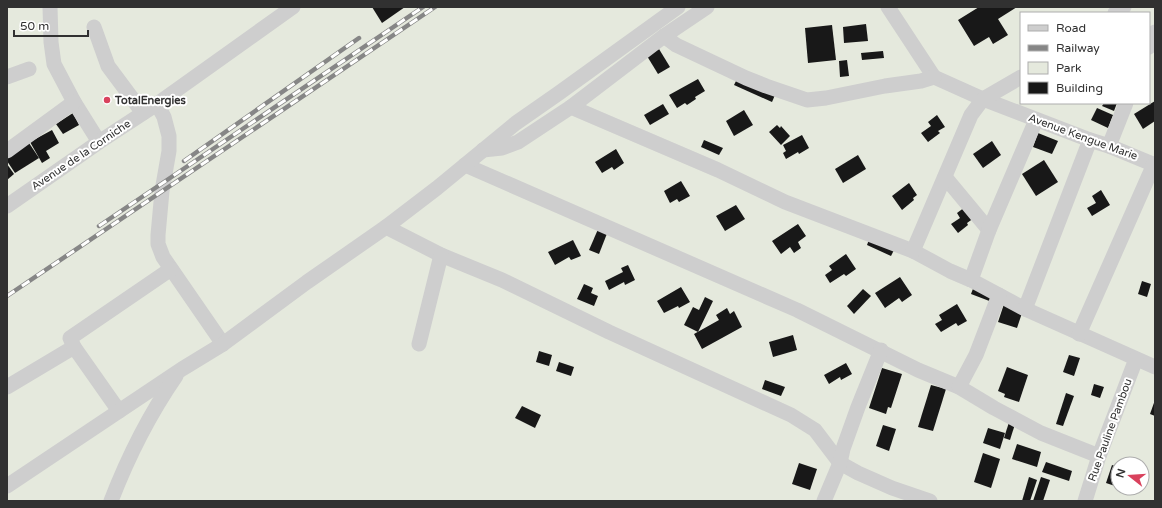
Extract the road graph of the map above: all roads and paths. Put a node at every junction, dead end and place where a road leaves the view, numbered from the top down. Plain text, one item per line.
1 (50, 7) edge
2 (293, 7) edge
3 (678, 7) edge
4 (707, 7) edge
5 (888, 7) edge
6 (94, 27) dead end
7 (1155, 32) edge
8 (664, 36) junction
9 (1150, 44) edge
10 (29, 68) dead end
11 (7, 77) edge
12 (934, 77) junction
13 (1020, 78) edge
14 (983, 99) junction
15 (74, 102) junction
16 (157, 104) junction
17 (1126, 104) edge
18 (571, 107) junction
19 (143, 113) junction
20 (1036, 120) junction
21 (1090, 140) junction
22 (99, 142) junction
23 (1109, 146) junction
24 (483, 150) junction
25 (7, 152) edge
26 (1154, 164) edge
27 (465, 165) junction
28 (945, 177) junction
29 (7, 206) edge
30 (386, 227) junction
31 (989, 230) junction
32 (913, 252) junction
33 (441, 254) junction
34 (171, 269) junction
35 (971, 280) junction
36 (999, 295) junction
37 (1025, 309) junction
38 (1079, 334) junction
39 (223, 344) junction
40 (419, 344) dead end
41 (74, 347) junction
42 (881, 350) junction
43 (1136, 359) junction
44 (1155, 368) edge
45 (182, 369) junction
46 (7, 387) edge
47 (959, 387) junction
48 (119, 411) junction
49 (1099, 456) junction
50 (840, 463) junction
51 (7, 486) edge
52 (111, 501) edge
53 (824, 501) edge
54 (930, 501) edge
55 (1085, 501) edge

1 - 15 street
2 - 16 street, Avenue de la Corniche
3 - 24 street
4 - 8 street
5 - 12 street
6 - 19 street
7 - 9 street
8 - 12 street
8 - 18 street
10 - 11 street
12 - 14 street, Avenue Kengue Marie
13 - 14 street
14 - 20 street, Avenue Kengue Marie
14 - 28 street
15 - 22 street
15 - 25 street
16 - 19 street, Avenue de la Corniche
16 - 34 street
17 - 23 street
18 - 24 street
18 - 32 street
19 - 22 street, Avenue de la Corniche
20 - 21 street, Avenue Kengue Marie
20 - 31 street
21 - 23 street, Avenue Kengue Marie
21 - 37 street
22 - 29 street, Avenue de la Corniche
23 - 26 street, Avenue Kengue Marie
24 - 27 street
26 - 38 street
27 - 30 street
27 - 42 street
28 - 31 street
28 - 32 street
30 - 33 street
30 - 39 street
31 - 35 street
32 - 35 street
33 - 40 street
33 - 50 street
34 - 39 street
34 - 41 street
35 - 36 street
36 - 37 street
36 - 47 street
37 - 38 street
38 - 43 street
39 - 45 street
41 - 46 street
41 - 48 street
42 - 47 street
42 - 50 street
43 - 44 street
43 - 49 street, Rue Pauline Pambou
45 - 48 street
45 - 52 street
47 - 49 street
48 - 51 street
49 - 55 street, Rue Pauline Pambou
50 - 53 street
50 - 54 street

